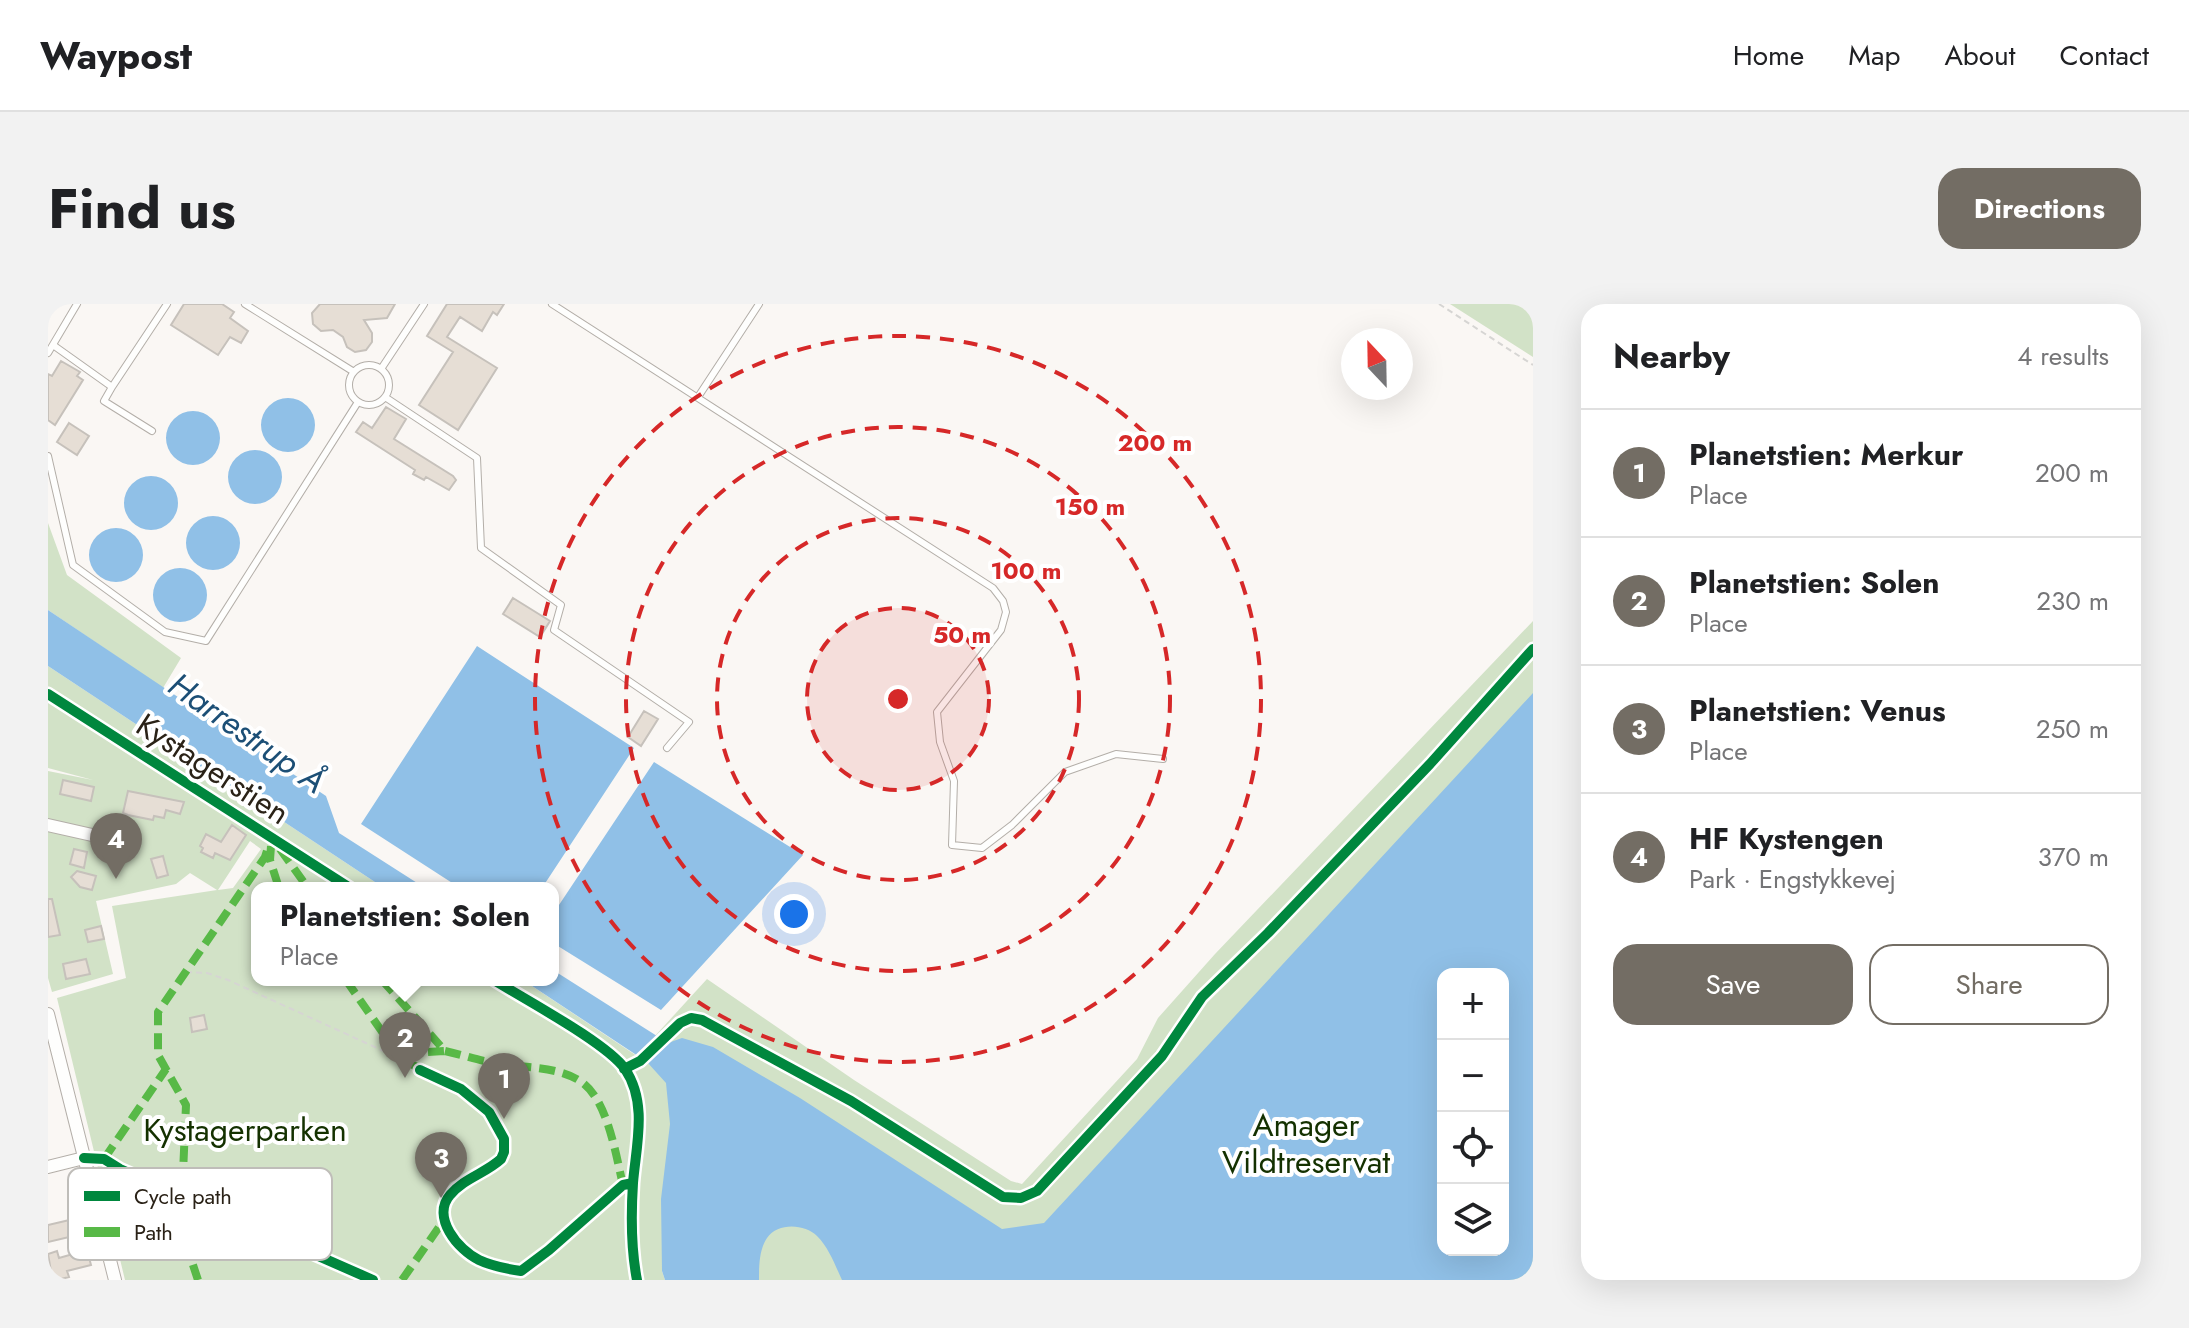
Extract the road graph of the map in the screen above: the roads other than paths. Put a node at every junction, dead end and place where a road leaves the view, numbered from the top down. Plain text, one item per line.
1 (77, 304) edge
2 (167, 304) edge
3 (424, 304) edge
4 (552, 304) edge
5 (759, 304) edge
6 (250, 305) edge
7 (53, 345) junction
8 (48, 353) edge
9 (381, 369) junction
10 (354, 372) junction
11 (112, 387) junction
12 (385, 397) junction
13 (698, 397) junction
14 (358, 402) junction
15 (152, 431) dead end
16 (48, 456) edge
17 (667, 748) dead end
18 (1163, 759) dead end
19 (48, 825) edge
20 (132, 844) dead end
21 (48, 1014) edge
22 (84, 1158) junction
23 (48, 1167) edge
24 (87, 1168) edge
25 (110, 1260) edge
26 (115, 1280) edge

1 - 7 lane
2 - 11 lane
3 - 9 lane
4 - 13 lane
5 - 13 lane
6 - 10 lane
7 - 8 lane
7 - 11 lane
9 - 10 lane
9 - 12 lane
10 - 14 lane
11 - 15 lane
12 - 14 lane
12 - 17 lane
13 - 18 lane
14 - 16 lane
19 - 20 street
21 - 22 street
22 - 23 street
22 - 24 street
25 - 26 street

